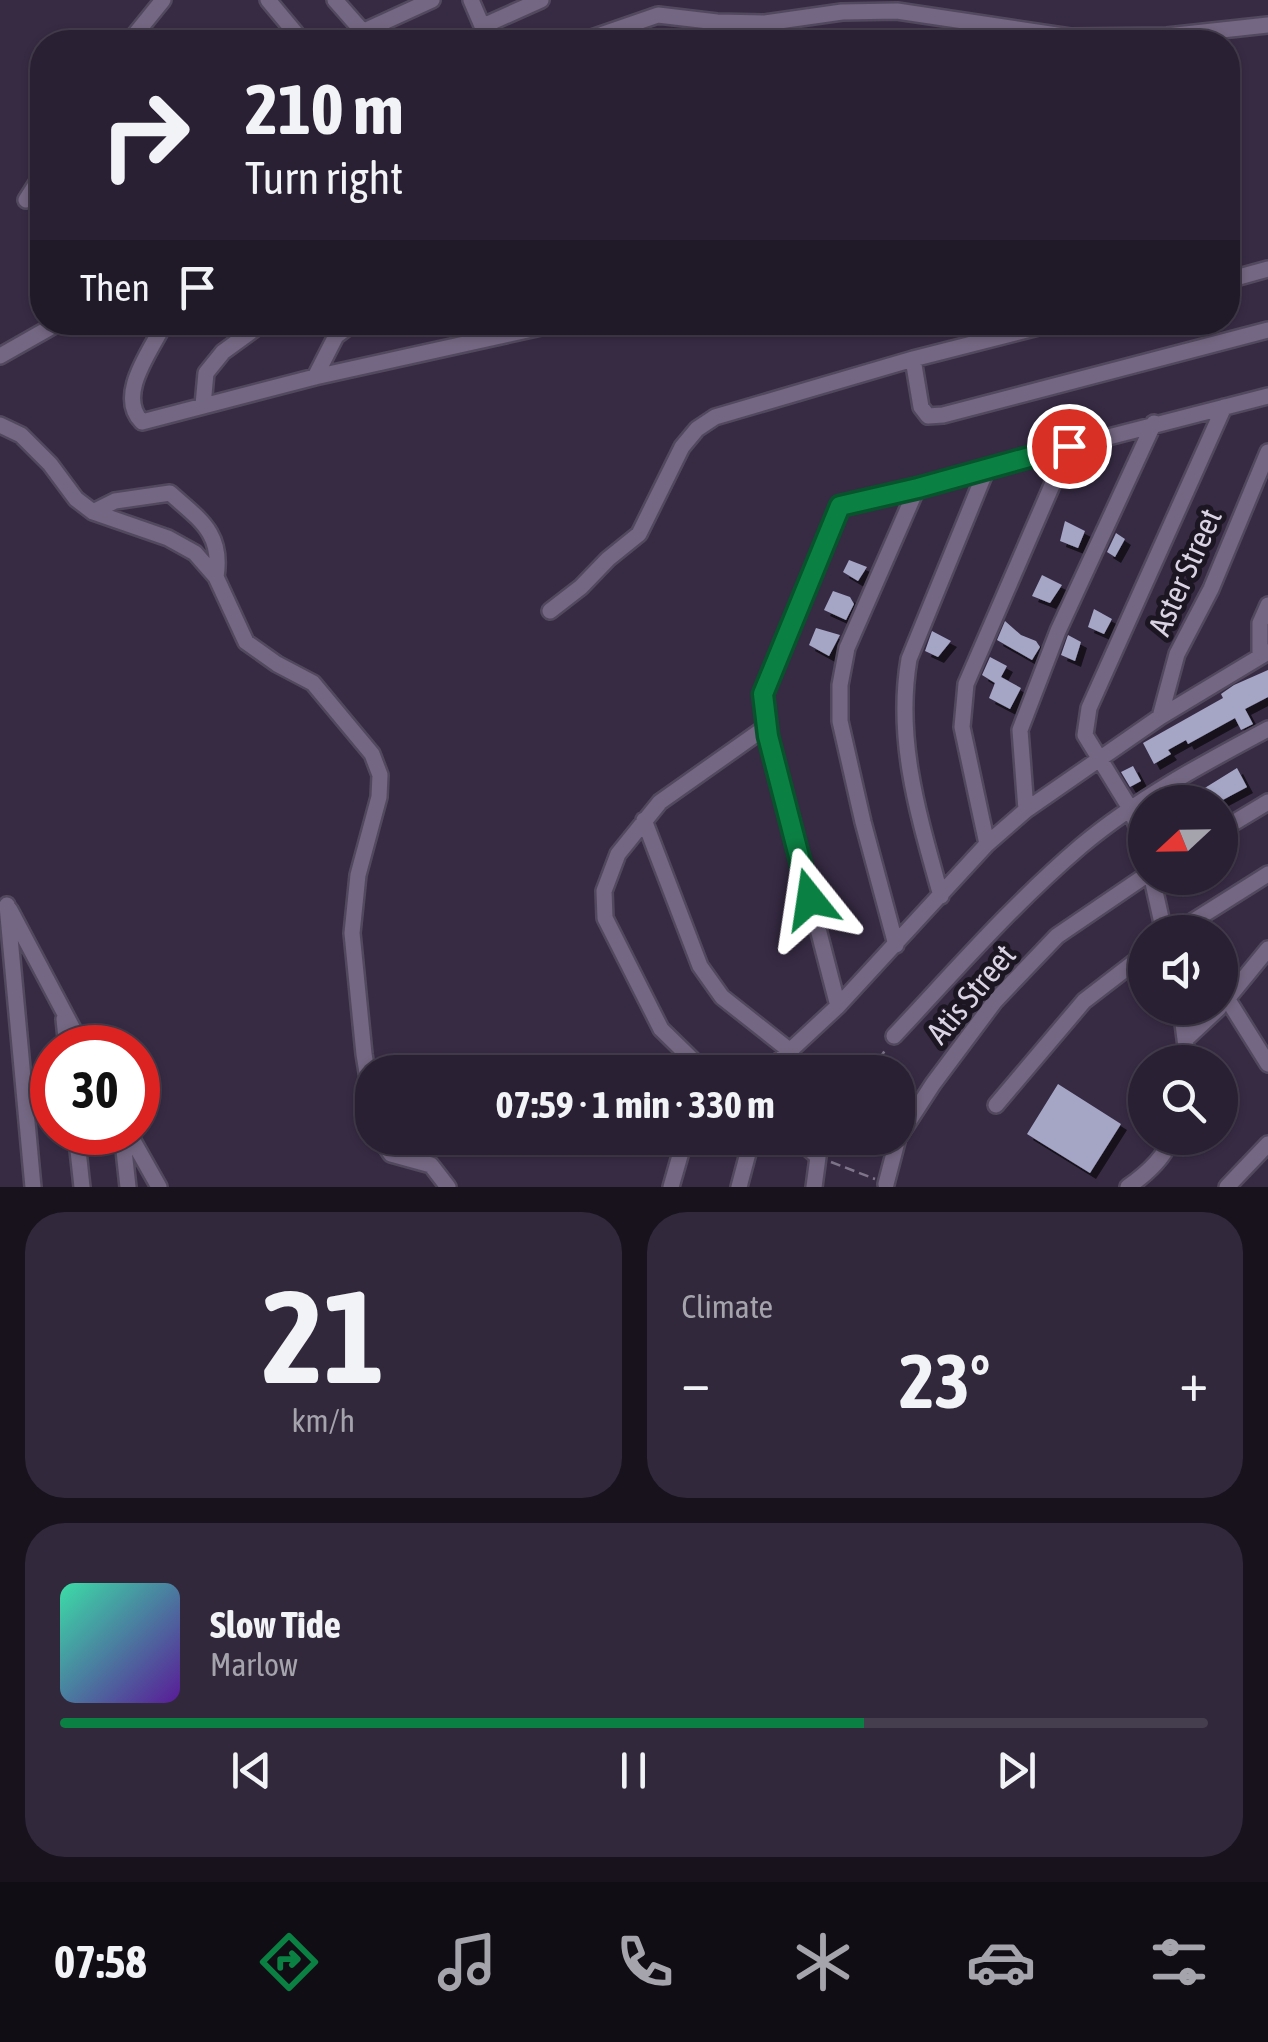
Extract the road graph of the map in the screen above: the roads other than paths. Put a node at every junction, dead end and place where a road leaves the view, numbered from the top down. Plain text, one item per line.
1 (163, 0) edge
2 (268, 0) edge
3 (336, 0) edge
4 (432, 0) edge
5 (472, 0) edge
6 (531, 2) edge
7 (1268, 24) edge
8 (139, 30) edge
9 (293, 30) edge
10 (361, 30) edge
11 (379, 30) edge
12 (484, 30) edge
13 (492, 30) edge
14 (615, 30) edge
15 (1023, 30) edge
16 (1218, 30) edge
17 (30, 194) edge
18 (26, 200) dead end
19 (1268, 269) edge
20 (1240, 277) edge
21 (1268, 330) edge
22 (37, 335) edge
23 (159, 335) edge
24 (246, 335) edge
25 (337, 335) edge
26 (493, 335) edge
27 (1008, 335) edge
28 (0, 356) edge
29 (913, 360) junction
30 (315, 377) junction
31 (1268, 396) edge
32 (202, 404) junction
33 (1224, 407) junction
34 (1154, 423) junction
35 (0, 425) edge
36 (1069, 446) junction
37 (1268, 452) edge
38 (987, 468) junction
39 (918, 488) junction
40 (93, 512) junction
41 (216, 578) junction
42 (1268, 605) edge
43 (550, 610) dead end
44 (1264, 654) edge
45 (1160, 717) junction
46 (766, 726) junction
47 (1268, 728) edge
48 (1098, 759) junction
49 (1169, 785) edge
50 (1268, 802) edge
51 (1128, 807) edge
52 (1026, 810) junction
53 (1128, 811) edge
54 (644, 820) junction
55 (1238, 820) edge
56 (987, 844) junction
57 (1268, 874) edge
58 (1128, 890) edge
59 (941, 896) junction
60 (1203, 915) edge
61 (896, 944) junction
62 (1268, 949) edge
63 (1128, 967) edge
64 (1238, 986) edge
65 (838, 1006) junction
66 (63, 1010) junction
67 (1238, 1024) edge
68 (65, 1025) edge
69 (71, 1025) edge
70 (1184, 1025) edge
71 (1201, 1025) edge
72 (894, 1036) road end
73 (1187, 1038) junction
74 (1187, 1045) edge
75 (790, 1050) junction
76 (364, 1055) edge
77 (687, 1055) edge
78 (786, 1055) edge
79 (1266, 1057) edge
80 (996, 1106) dead end
81 (1268, 1144) edge
82 (79, 1155) edge
83 (126, 1155) edge
84 (139, 1155) edge
85 (395, 1155) edge
86 (680, 1155) edge
87 (747, 1155) edge
88 (815, 1155) edge
89 (1162, 1155) edge
90 (886, 1184) road end
91 (33, 1187) edge
92 (82, 1187) edge
93 (128, 1187) edge
94 (159, 1187) edge
95 (448, 1187) edge
96 (671, 1187) edge
97 (739, 1187) edge
98 (814, 1187) edge
99 (1128, 1187) edge
100 (1227, 1187) edge

1 - 8 street
2 - 9 street
3 - 10 street
4 - 11 street
5 - 12 street
6 - 13 street
7 - 16 street
14 - 15 street
17 - 18 street
19 - 20 street
21 - 29 street
22 - 28 street
23 - 32 street
24 - 32 street
25 - 30 street
26 - 30 street
27 - 29 street
29 - 43 street
30 - 32 street
31 - 33 street
33 - 34 street
33 - 48 street
34 - 36 street
34 - 52 street
35 - 40 street
36 - 38 street
36 - 56 street
37 - 45 street, Aster Street
38 - 39 street
38 - 59 street
39 - 46 street
39 - 61 street
40 - 41 street
40 - 41 street
41 - 76 street
42 - 44 street
44 - 45 street
45 - 48 street
46 - 54 street
46 - 65 street
47 - 49 street
48 - 51 street
48 - 52 street
50 - 55 street
52 - 56 street
53 - 72 street
54 - 75 street
54 - 77 street
56 - 59 street
57 - 60 street
58 - 90 street, Atis Street
59 - 61 street
61 - 65 street
62 - 64 street
63 - 80 street
65 - 75 street
66 - 68 street
66 - 69 street
66 - 91 street
67 - 79 street
70 - 73 street
71 - 73 street
73 - 74 street
75 - 78 street
81 - 100 street
82 - 92 street
83 - 93 street
84 - 94 street
85 - 95 street
86 - 96 street
87 - 97 street
88 - 98 street
89 - 99 street

